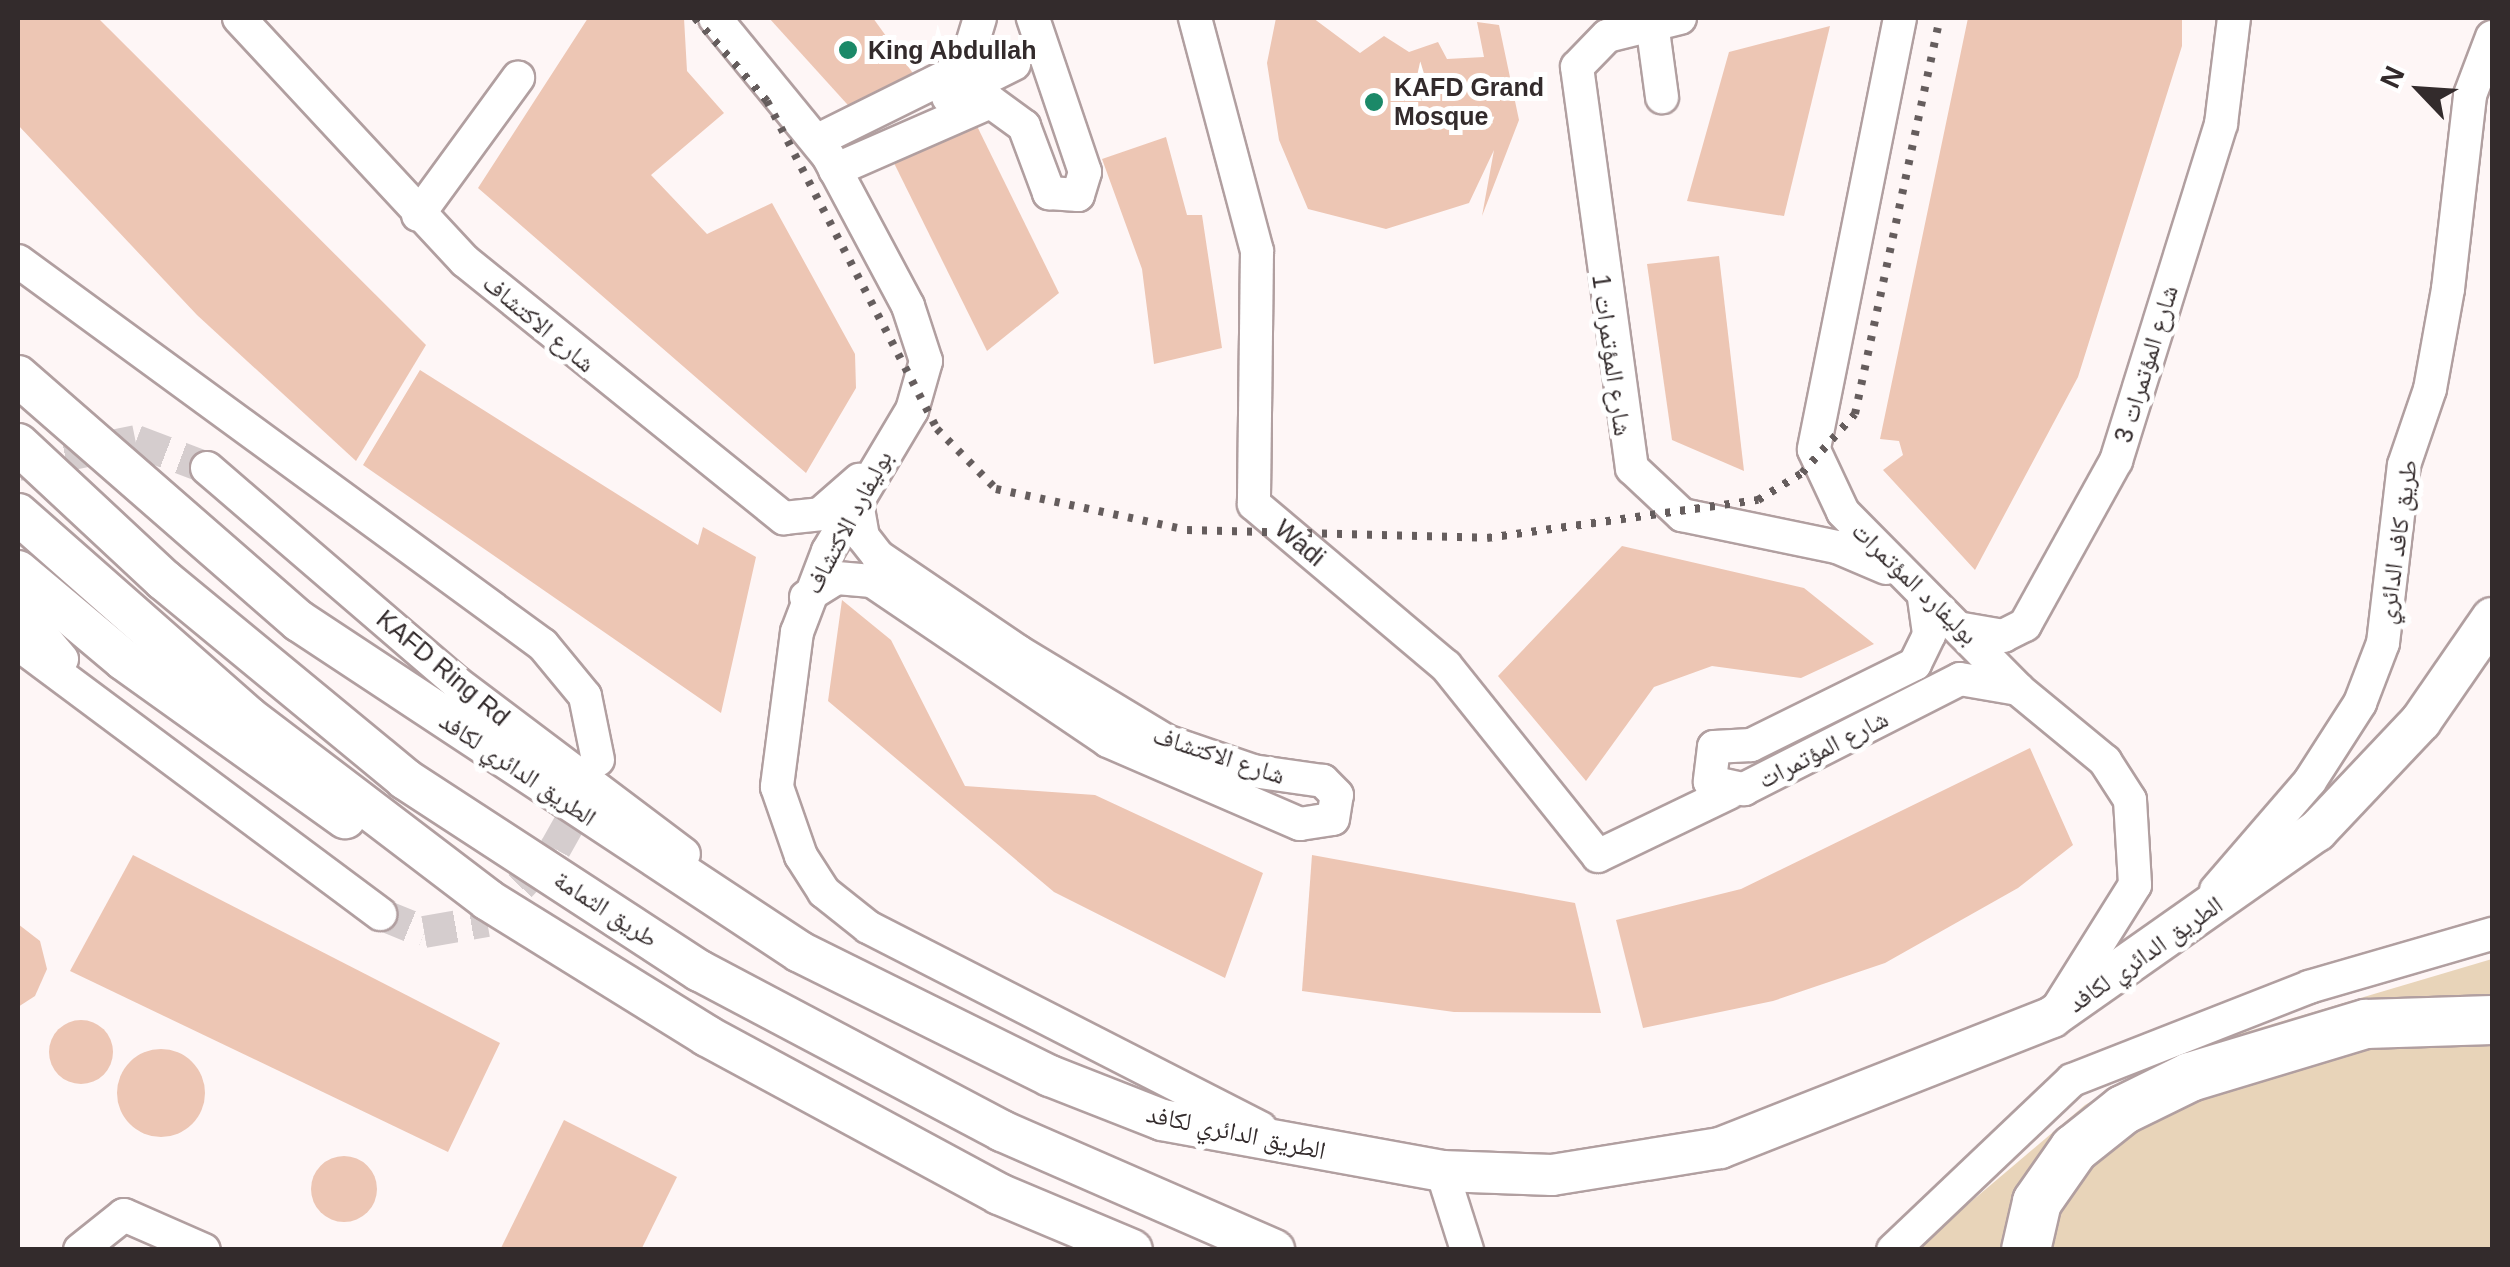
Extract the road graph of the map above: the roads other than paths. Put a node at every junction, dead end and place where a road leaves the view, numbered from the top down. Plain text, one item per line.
1 (239, 18) edge
2 (714, 18) edge
3 (980, 18) edge
4 (1033, 18) edge
5 (1195, 18) edge
6 (1900, 18) edge
7 (2234, 18) edge
8 (1666, 20) edge
9 (1590, 32) edge
10 (2492, 37) edge
11 (1014, 64) dead end
12 (518, 78) dead end
13 (1662, 97) dead end
14 (1068, 120) junction
15 (1024, 126) junction
16 (827, 155) junction
17 (418, 215) junction
18 (18, 261) edge
19 (18, 376) edge
20 (18, 444) edge
21 (879, 461) junction
22 (206, 468) tunnel mouth
23 (858, 502) junction
24 (18, 514) edge
25 (18, 571) edge
26 (1898, 574) junction
27 (18, 583) edge
28 (806, 598) junction
29 (1924, 598) junction
30 (2492, 618) edge
31 (1959, 627) junction
32 (18, 644) edge
33 (86, 687) junction
34 (2019, 690) junction
35 (598, 760) tunnel mouth
36 (1729, 793) junction
37 (488, 900) junction
38 (722, 903) junction
39 (380, 914) tunnel mouth
40 (2181, 930) junction
41 (2492, 934) edge
42 (2052, 1017) junction
43 (2492, 1020) edge
44 (1312, 1150) junction
45 (1442, 1171) junction
46 (80, 1250) edge
47 (204, 1250) edge
48 (1132, 1250) edge
49 (1274, 1250) edge
50 (1467, 1250) edge
51 (1894, 1250) edge
52 (2026, 1250) edge

1 - 17 street, شارع الاكتشاف
2 - 16 street, بوليفارد الاكتشاف
3 - 16 street
4 - 14 street
5 - 36 street, Wadi
6 - 26 street, بوليفارد المؤتمرات
7 - 31 street, شارع المؤتمرات 3
8 - 9 street, شارع المؤتمرات 1
8 - 13 street
9 - 26 street, شارع المؤتمرات 1
10 - 40 street, طريق كافد الدائري
11 - 16 street
12 - 17 street
14 - 15 street
14 - 15 street
15 - 16 street
16 - 21 street, بوليفارد الاكتشاف
17 - 21 street, شارع الاكتشاف
18 - 35 street, الطريق الدائري لكافد
19 - 38 main road, الطريق الدائري لكافد
20 - 49 main road, طريق الثمامة
21 - 23 street, بوليفارد الاكتشاف
22 - 38 street, KAFD Ring Rd
23 - 28 street, بوليفارد الاكتشاف
23 - 28 street, شارع الاكتشاف
24 - 37 main road
25 - 37 main road
26 - 29 street, بوليفارد المؤتمرات
27 - 33 street
28 - 44 street, بوليفارد الاكتشاف
29 - 31 street, بوليفارد المؤتمرات
29 - 36 street, شارع المؤتمرات
30 - 40 main road, الطريق الدائري لكافد
31 - 34 street, بوليفارد المؤتمرات
32 - 33 street
33 - 39 street
34 - 36 street, شارع المؤتمرات
34 - 42 street, بوليفارد المؤتمرات
37 - 48 main road
38 - 44 main road, الطريق الدائري لكافد
40 - 42 main road, الطريق الدائري لكافد
41 - 51 street
42 - 45 main road, الطريق الدائري لكافد
43 - 52 highway
44 - 45 main road, الطريق الدائري لكافد
45 - 50 street
46 - 47 street

